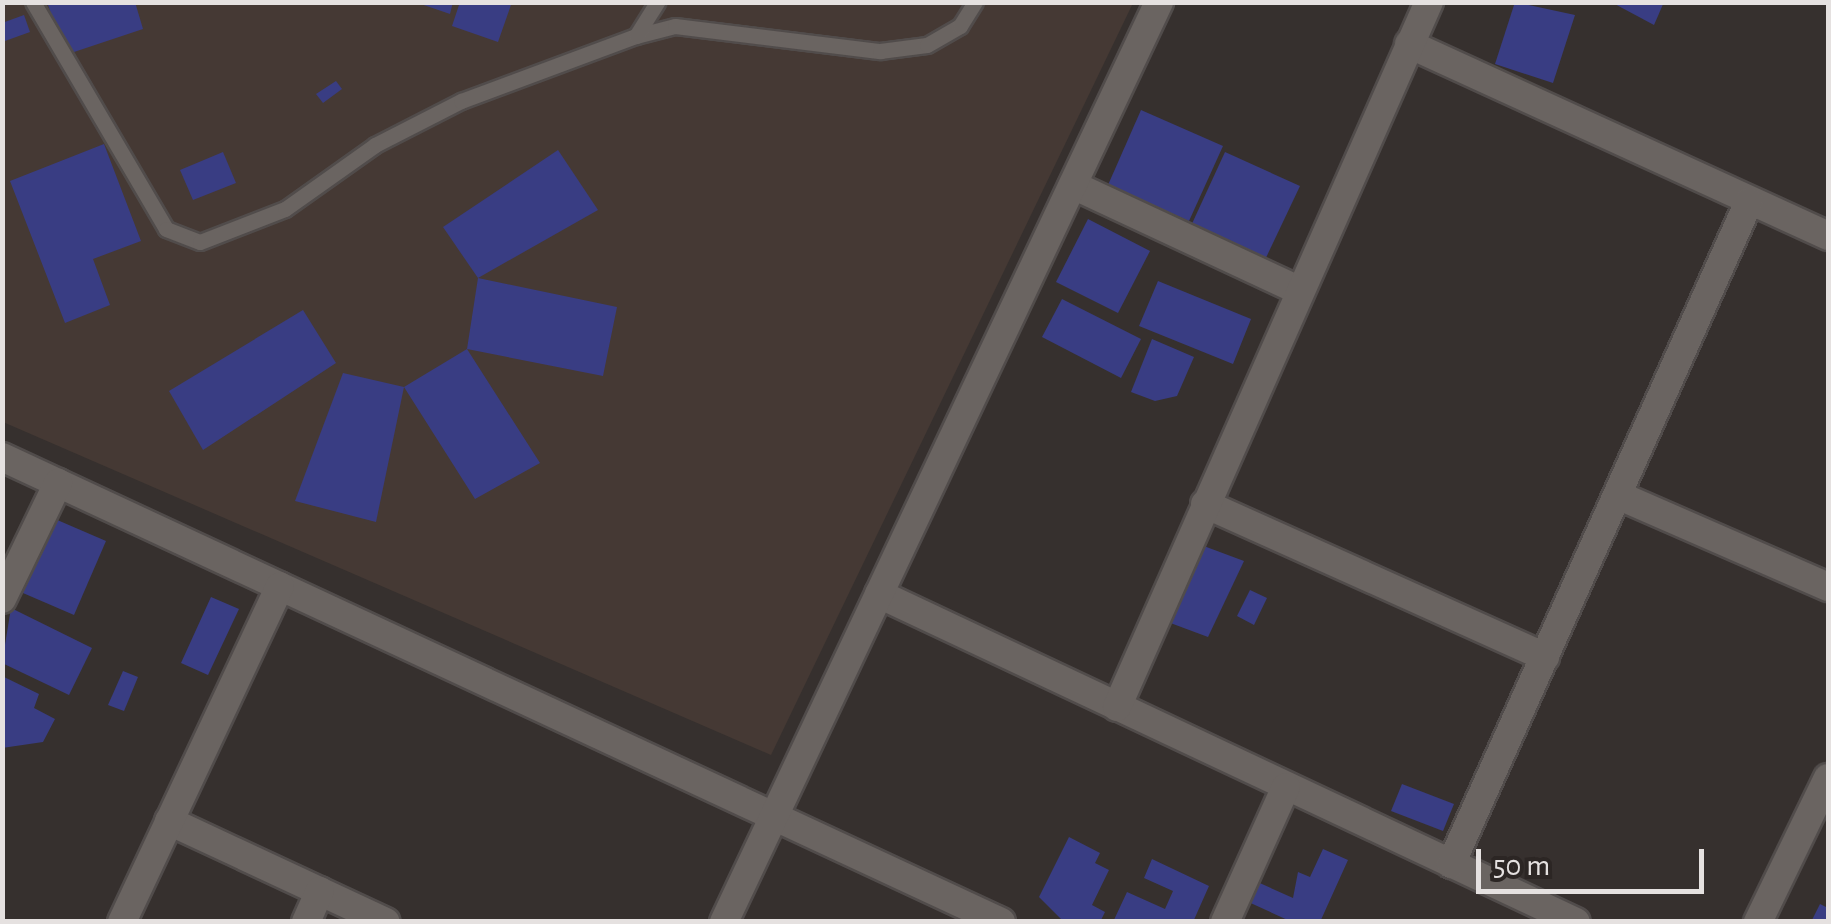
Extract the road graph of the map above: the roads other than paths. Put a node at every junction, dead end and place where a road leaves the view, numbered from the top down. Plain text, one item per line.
1 (33, 2) edge
2 (657, 2) edge
3 (975, 2) edge
4 (1159, 2) edge
5 (1429, 2) edge
6 (636, 36) junction
7 (1409, 44) junction
8 (1073, 184) junction
9 (1749, 202) junction
10 (1828, 236) edge
11 (1298, 290) junction
12 (2, 457) edge
13 (58, 483) junction
14 (1622, 497) junction
15 (1205, 504) junction
16 (280, 586) junction
17 (1828, 586) edge
18 (878, 594) junction
19 (2, 599) edge
20 (1545, 658) junction
21 (1117, 707) junction
22 (1828, 778) edge
23 (1286, 787) junction
24 (774, 816) junction
25 (170, 820) junction
26 (1818, 832) edge
27 (1451, 864) junction
28 (320, 891) junction
29 (122, 922) edge
30 (306, 922) edge
31 (386, 922) edge
32 (724, 922) edge
33 (1001, 922) edge
34 (1225, 922) edge
35 (1576, 922) edge
36 (1758, 922) edge

1 - 6 lane
2 - 6 lane
3 - 6 lane
4 - 8 street
5 - 7 street
7 - 9 street
7 - 11 street
8 - 11 street
8 - 18 street
9 - 10 street
9 - 14 street
11 - 15 street
12 - 13 street
13 - 16 street
13 - 19 street
14 - 17 street
14 - 20 street
15 - 20 street
15 - 21 street
16 - 24 street
16 - 25 street
18 - 21 street
18 - 24 street
20 - 27 street
21 - 23 street
22 - 26 street
23 - 27 street
23 - 34 street
24 - 32 street
24 - 33 street
25 - 28 street
25 - 29 street
26 - 36 street
27 - 35 street
28 - 30 street
28 - 31 street

